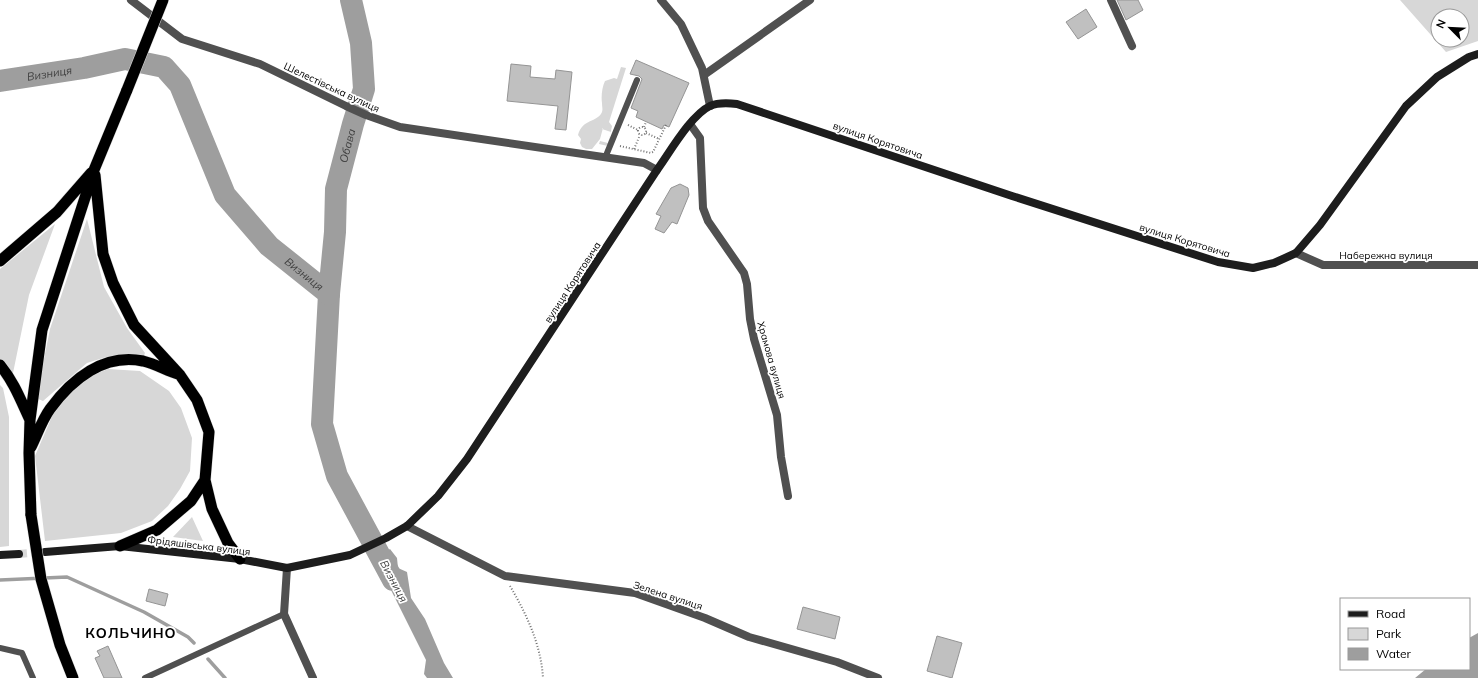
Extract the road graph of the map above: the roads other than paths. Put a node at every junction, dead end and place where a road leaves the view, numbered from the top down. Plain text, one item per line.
1 (131, 0) edge
2 (163, 0) edge
3 (661, 0) edge
4 (810, 0) edge
5 (1111, 0) edge
6 (1132, 46) dead end
7 (1478, 54) edge
8 (704, 75) junction
9 (637, 80) dead end
10 (710, 106) junction
11 (690, 124) junction
12 (605, 158) junction
13 (94, 170) junction
14 (657, 170) junction
15 (1296, 253) junction
16 (0, 261) edge
17 (1478, 265) edge
18 (0, 365) edge
19 (180, 375) junction
20 (30, 420) junction
21 (29, 453) junction
22 (205, 480) junction
23 (788, 496) dead end
24 (407, 526) junction
25 (120, 546) junction
26 (45, 552) tunnel mouth
27 (19, 554) tunnel mouth
28 (0, 555) edge
29 (350, 555) joint
30 (240, 559) junction
31 (287, 568) junction
32 (284, 614) junction
33 (0, 648) edge
34 (33, 678) edge
35 (73, 678) edge
36 (145, 678) edge
37 (313, 678) edge
38 (878, 678) edge

1 - 12 street, Шелестівська вулиця
2 - 13 highway, bridge
3 - 8 street
4 - 8 street
5 - 6 street
7 - 15 main road, вулиця Корятовича
8 - 10 street
9 - 12 lane
10 - 11 main road, вулиця Корятовича
10 - 15 main road, вулиця Корятовича
11 - 14 main road, вулиця Корятовича
11 - 23 street, Храмова вулиця
12 - 14 street, Шелестівська вулиця
13 - 16 highway
13 - 19 highway
13 - 20 highway
14 - 24 main road, вулиця Корятовича
15 - 17 street, Набережна вулиця
18 - 20 highway
19 - 21 highway
19 - 22 highway
20 - 21 highway
21 - 35 highway, bridge
22 - 25 highway
22 - 30 highway
24 - 29 main road, вулиця Корятовича
24 - 38 street, Зелена вулиця
25 - 26 main road, Фрідяшівська вулиця
25 - 30 main road, Фрідяшівська вулиця
27 - 28 main road
29 - 31 main road, Фрідяшівська вулиця
30 - 31 main road, Фрідяшівська вулиця
31 - 32 street
32 - 36 lane
32 - 37 street
33 - 34 lane

